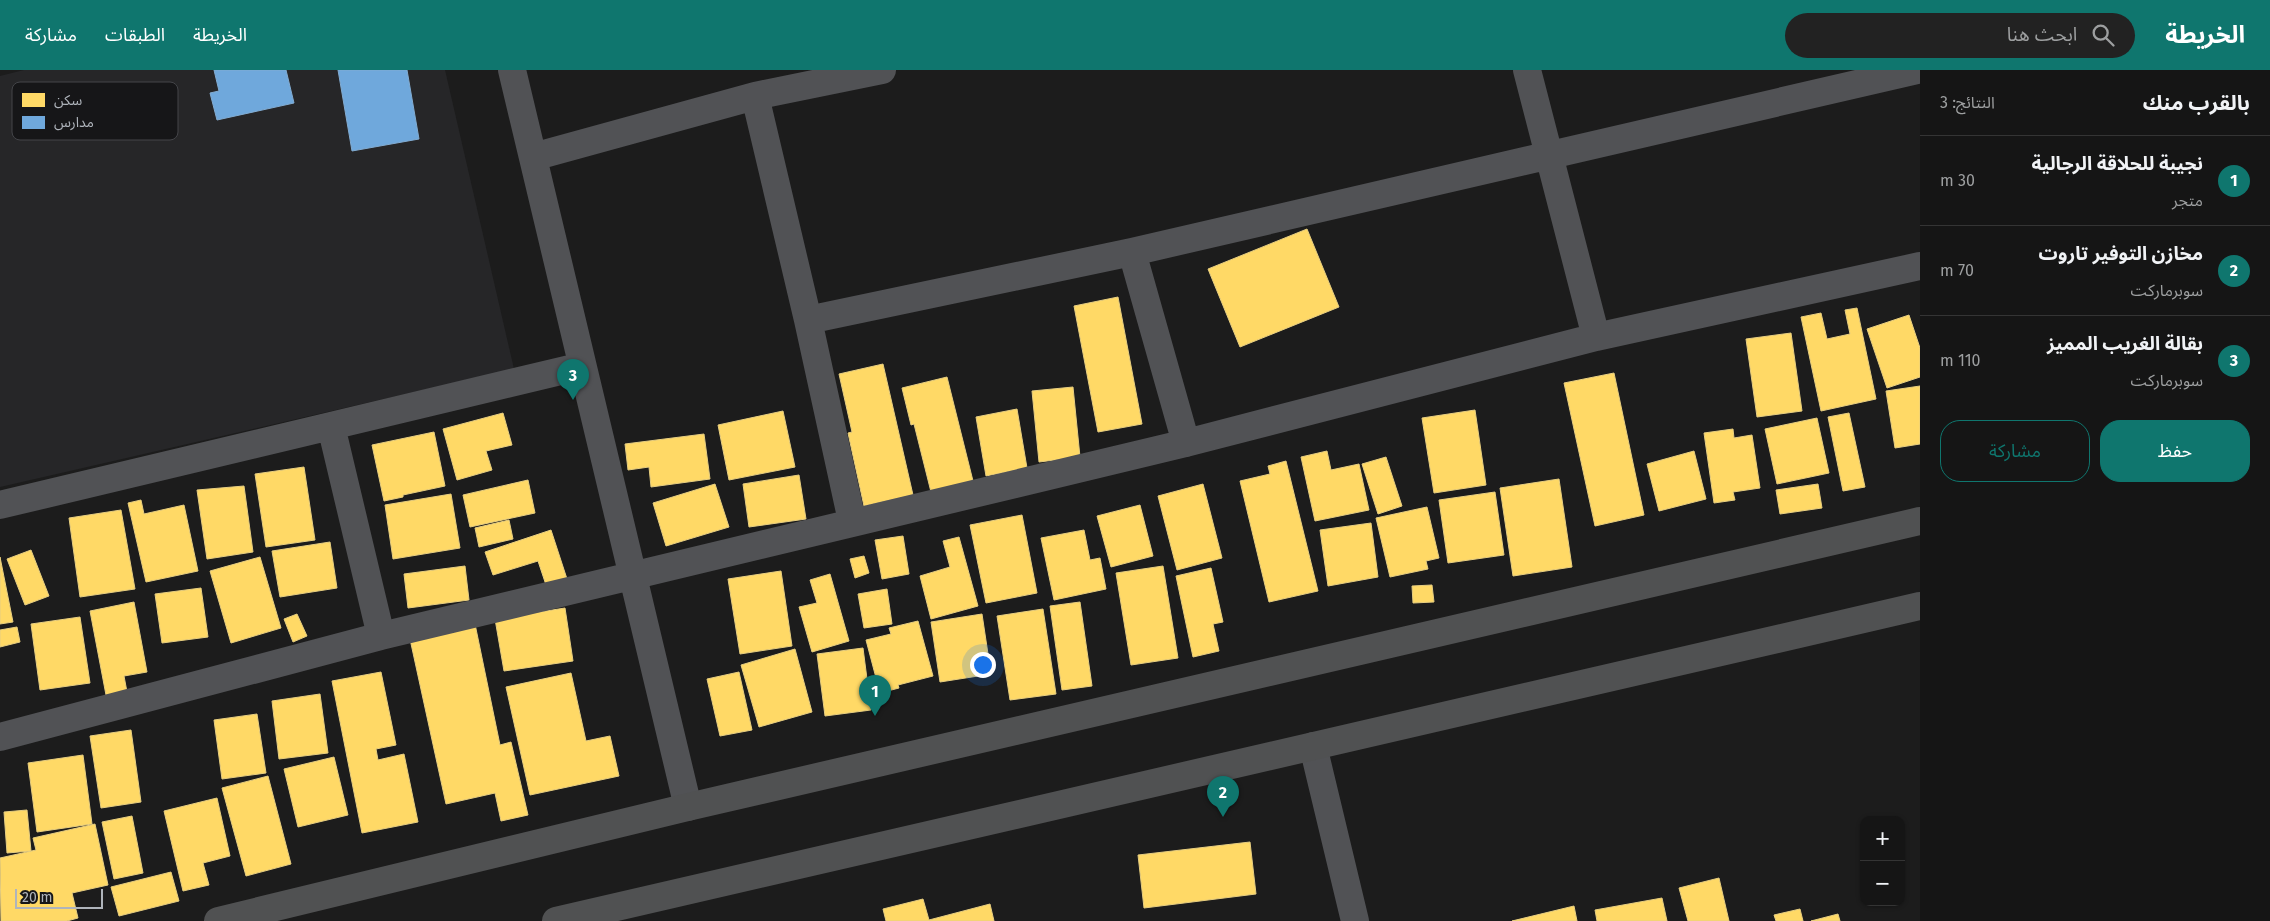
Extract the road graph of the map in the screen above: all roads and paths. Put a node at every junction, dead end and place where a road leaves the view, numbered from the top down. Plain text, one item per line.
1 (512, 70) edge
2 (882, 70) edge
3 (1527, 70) edge
4 (1917, 70) edge
5 (755, 96) junction
6 (1547, 156) junction
7 (533, 157) junction
8 (1132, 252) junction
9 (1920, 266) edge
10 (808, 320) junction
11 (1596, 337) junction
12 (582, 366) junction
13 (331, 426) junction
14 (1186, 443) junction
15 (0, 505) edge
16 (1920, 521) edge
17 (852, 522) junction
18 (631, 575) junction
19 (1920, 606) edge
20 (380, 636) junction
21 (0, 737) edge
22 (1313, 746) junction
23 (688, 807) junction
24 (218, 921) edge
25 (556, 921) edge
26 (1355, 921) edge

1 - 7 street
2 - 5 street
3 - 6 street
4 - 6 street
5 - 7 street
5 - 10 street
6 - 8 street
6 - 11 street
7 - 12 street
8 - 10 street
8 - 14 street
9 - 11 street
10 - 17 street
11 - 14 street
12 - 13 street
12 - 18 street
13 - 15 street
13 - 20 street
14 - 17 street
16 - 23 street
17 - 18 street
18 - 20 street
18 - 23 street
19 - 22 street
20 - 21 street
22 - 25 street
22 - 26 street
23 - 24 street

